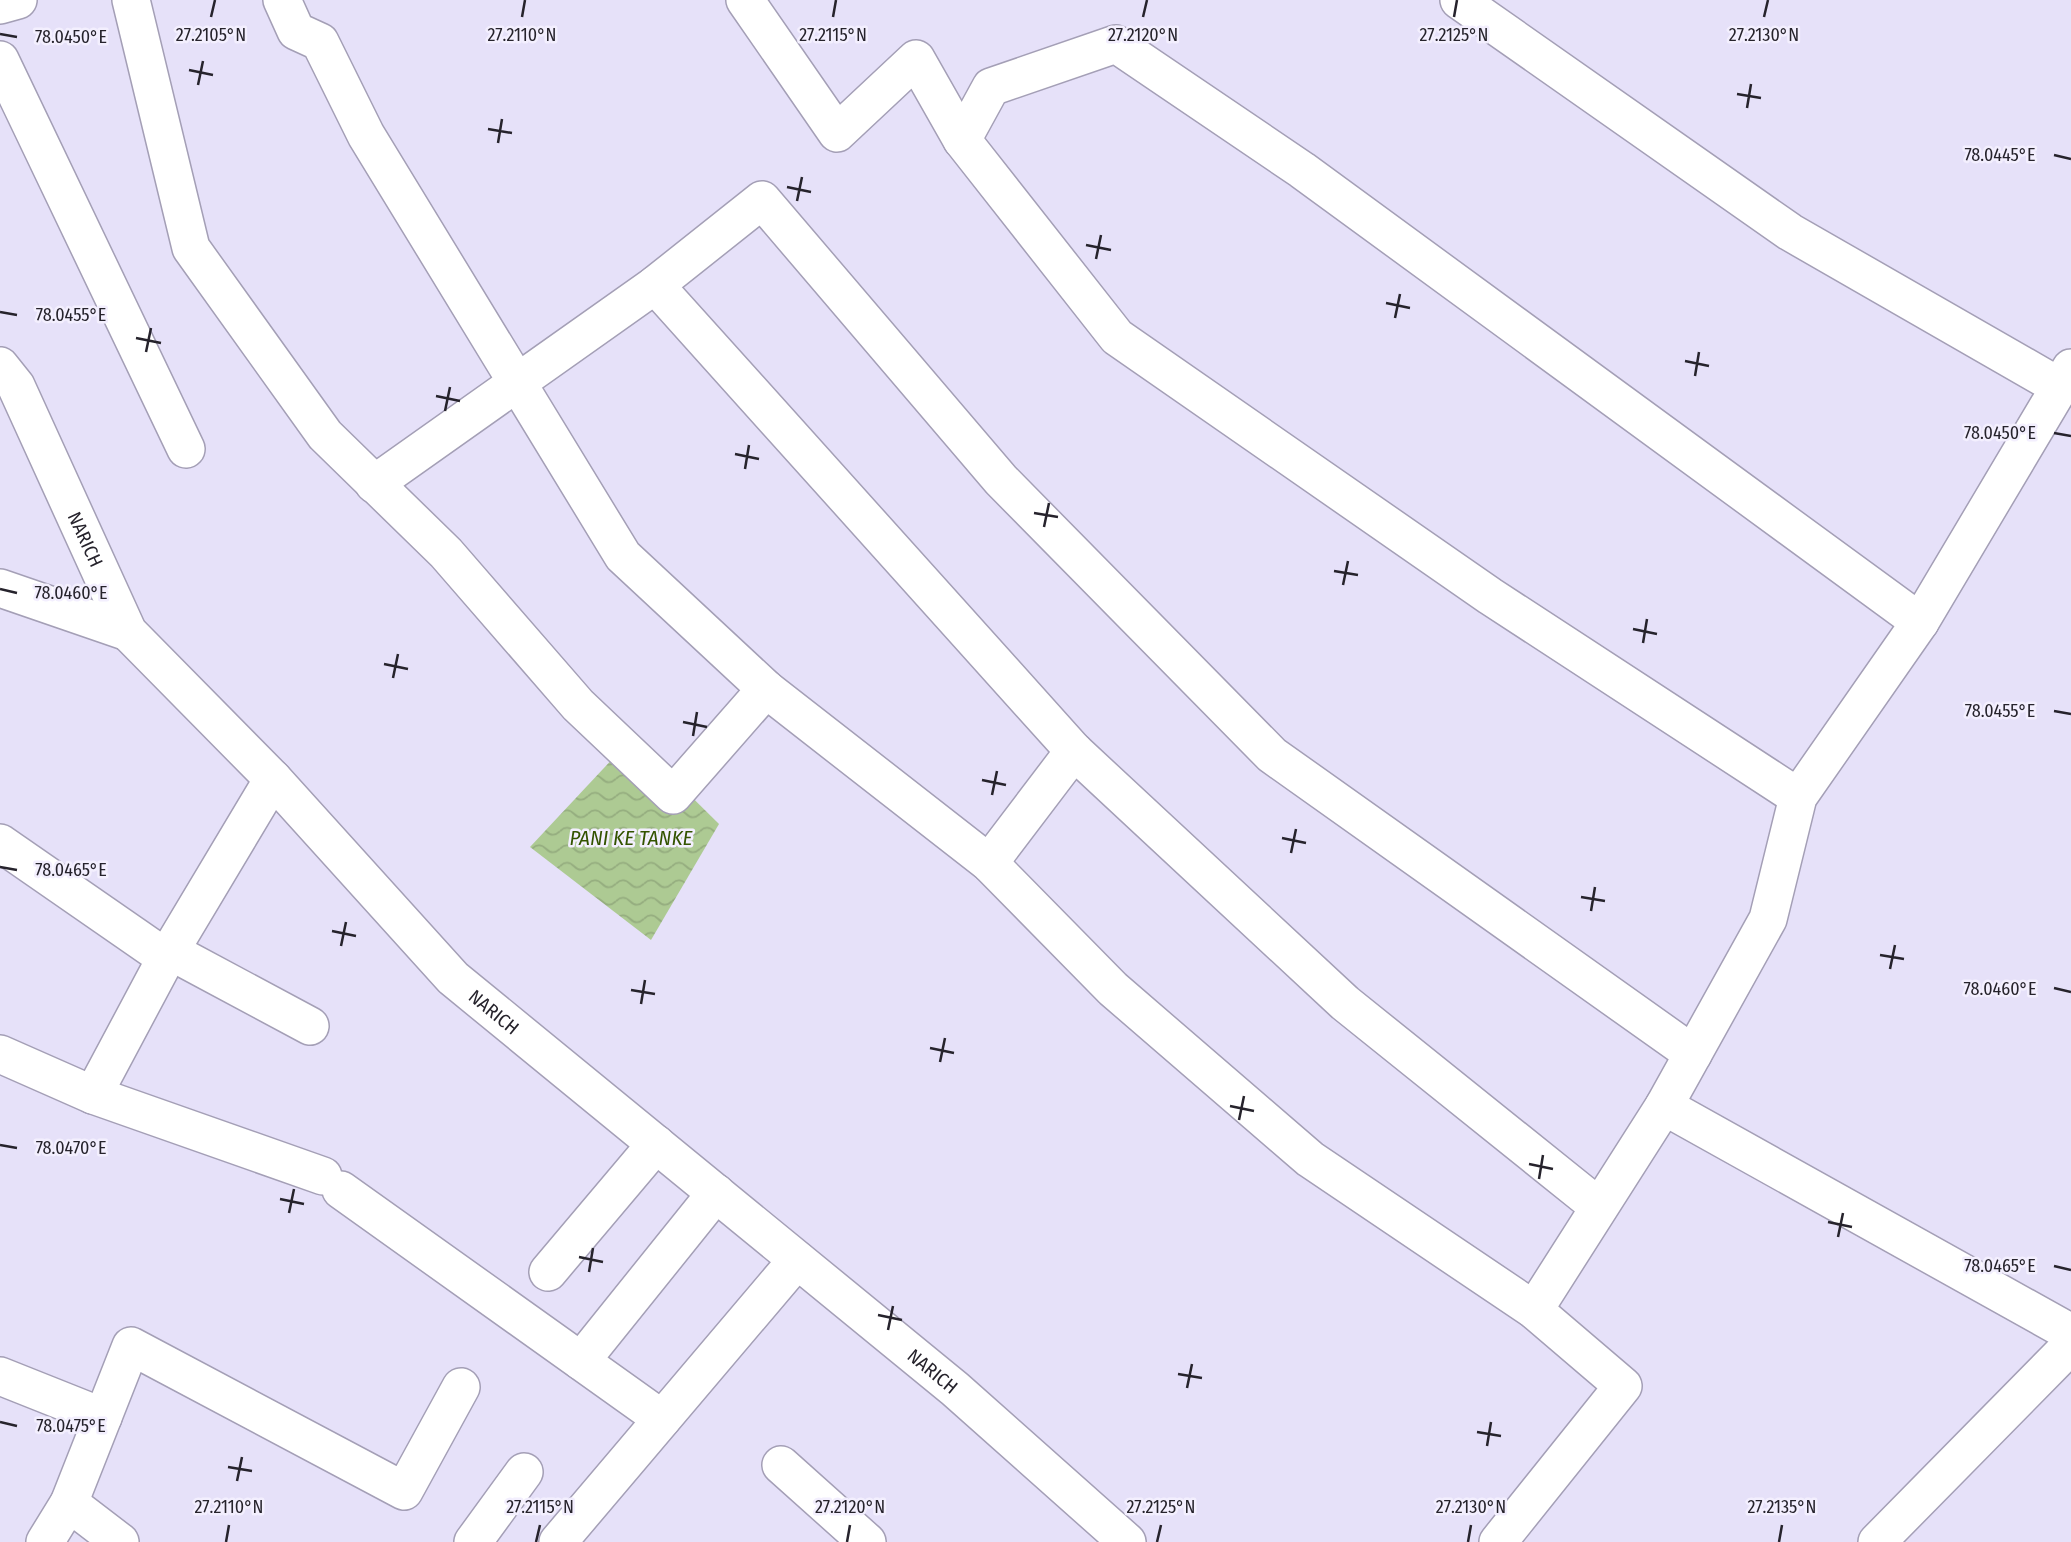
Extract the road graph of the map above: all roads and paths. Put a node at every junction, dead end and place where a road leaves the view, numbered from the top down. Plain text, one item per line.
1 (18, 0) edge
2 (131, 0) edge
3 (282, 0) edge
4 (745, 0) edge
5 (1459, 0) edge
6 (0, 5) edge
7 (0, 60) edge
8 (962, 140) junction
9 (655, 285) junction
10 (2066, 377) edge
11 (517, 383) junction
12 (5, 388) edge
13 (186, 449) dead end
14 (374, 484) junction
15 (0, 588) edge
16 (1920, 622) junction
17 (128, 632) junction
18 (766, 689) junction
19 (1074, 751) junction
20 (272, 779) junction
21 (1798, 797) junction
22 (0, 843) edge
23 (989, 863) junction
24 (168, 954) junction
25 (310, 1026) dead end
26 (0, 1054) edge
27 (1693, 1054) junction
28 (93, 1095) junction
29 (1664, 1106) junction
30 (656, 1144) junction
31 (716, 1193) junction
32 (1599, 1207) junction
33 (797, 1260) junction
34 (548, 1272) dead end
35 (1534, 1310) junction
36 (2071, 1333) edge
37 (2071, 1345) edge
38 (581, 1362) junction
39 (0, 1376) edge
40 (461, 1387) dead end
41 (103, 1417) junction
42 (662, 1419) junction
43 (781, 1465) dead end
44 (524, 1472) dead end
45 (69, 1503) junction
46 (45, 1542) edge
47 (120, 1542) edge
48 (473, 1542) edge
49 (558, 1542) edge
50 (867, 1542) edge
51 (1127, 1542) edge
52 (1498, 1542) edge
53 (1877, 1542) edge

1 - 6 street
2 - 14 street
3 - 11 street
4 - 8 street
5 - 10 street
7 - 13 street
8 - 16 street
8 - 21 street
9 - 11 street
9 - 19 street
9 - 27 street
10 - 16 street
11 - 14 street
11 - 18 street
12 - 17 street, NARICH
14 - 18 street
15 - 17 street
16 - 21 street
17 - 20 street, NARICH
18 - 23 street
19 - 23 street
19 - 32 street
20 - 24 street
20 - 30 street, NARICH
21 - 27 street
22 - 24 street
23 - 35 street
24 - 25 street
24 - 28 street
26 - 28 street
27 - 29 street
28 - 38 street
29 - 32 street
29 - 36 street
30 - 31 street, NARICH
30 - 34 street
31 - 33 street, NARICH
31 - 38 street
32 - 35 street
33 - 42 street
33 - 51 street, NARICH
35 - 52 street
37 - 53 street
38 - 42 street
39 - 41 street
40 - 41 street
41 - 45 street
42 - 49 street
43 - 50 street
44 - 48 street
45 - 46 street
45 - 47 street

